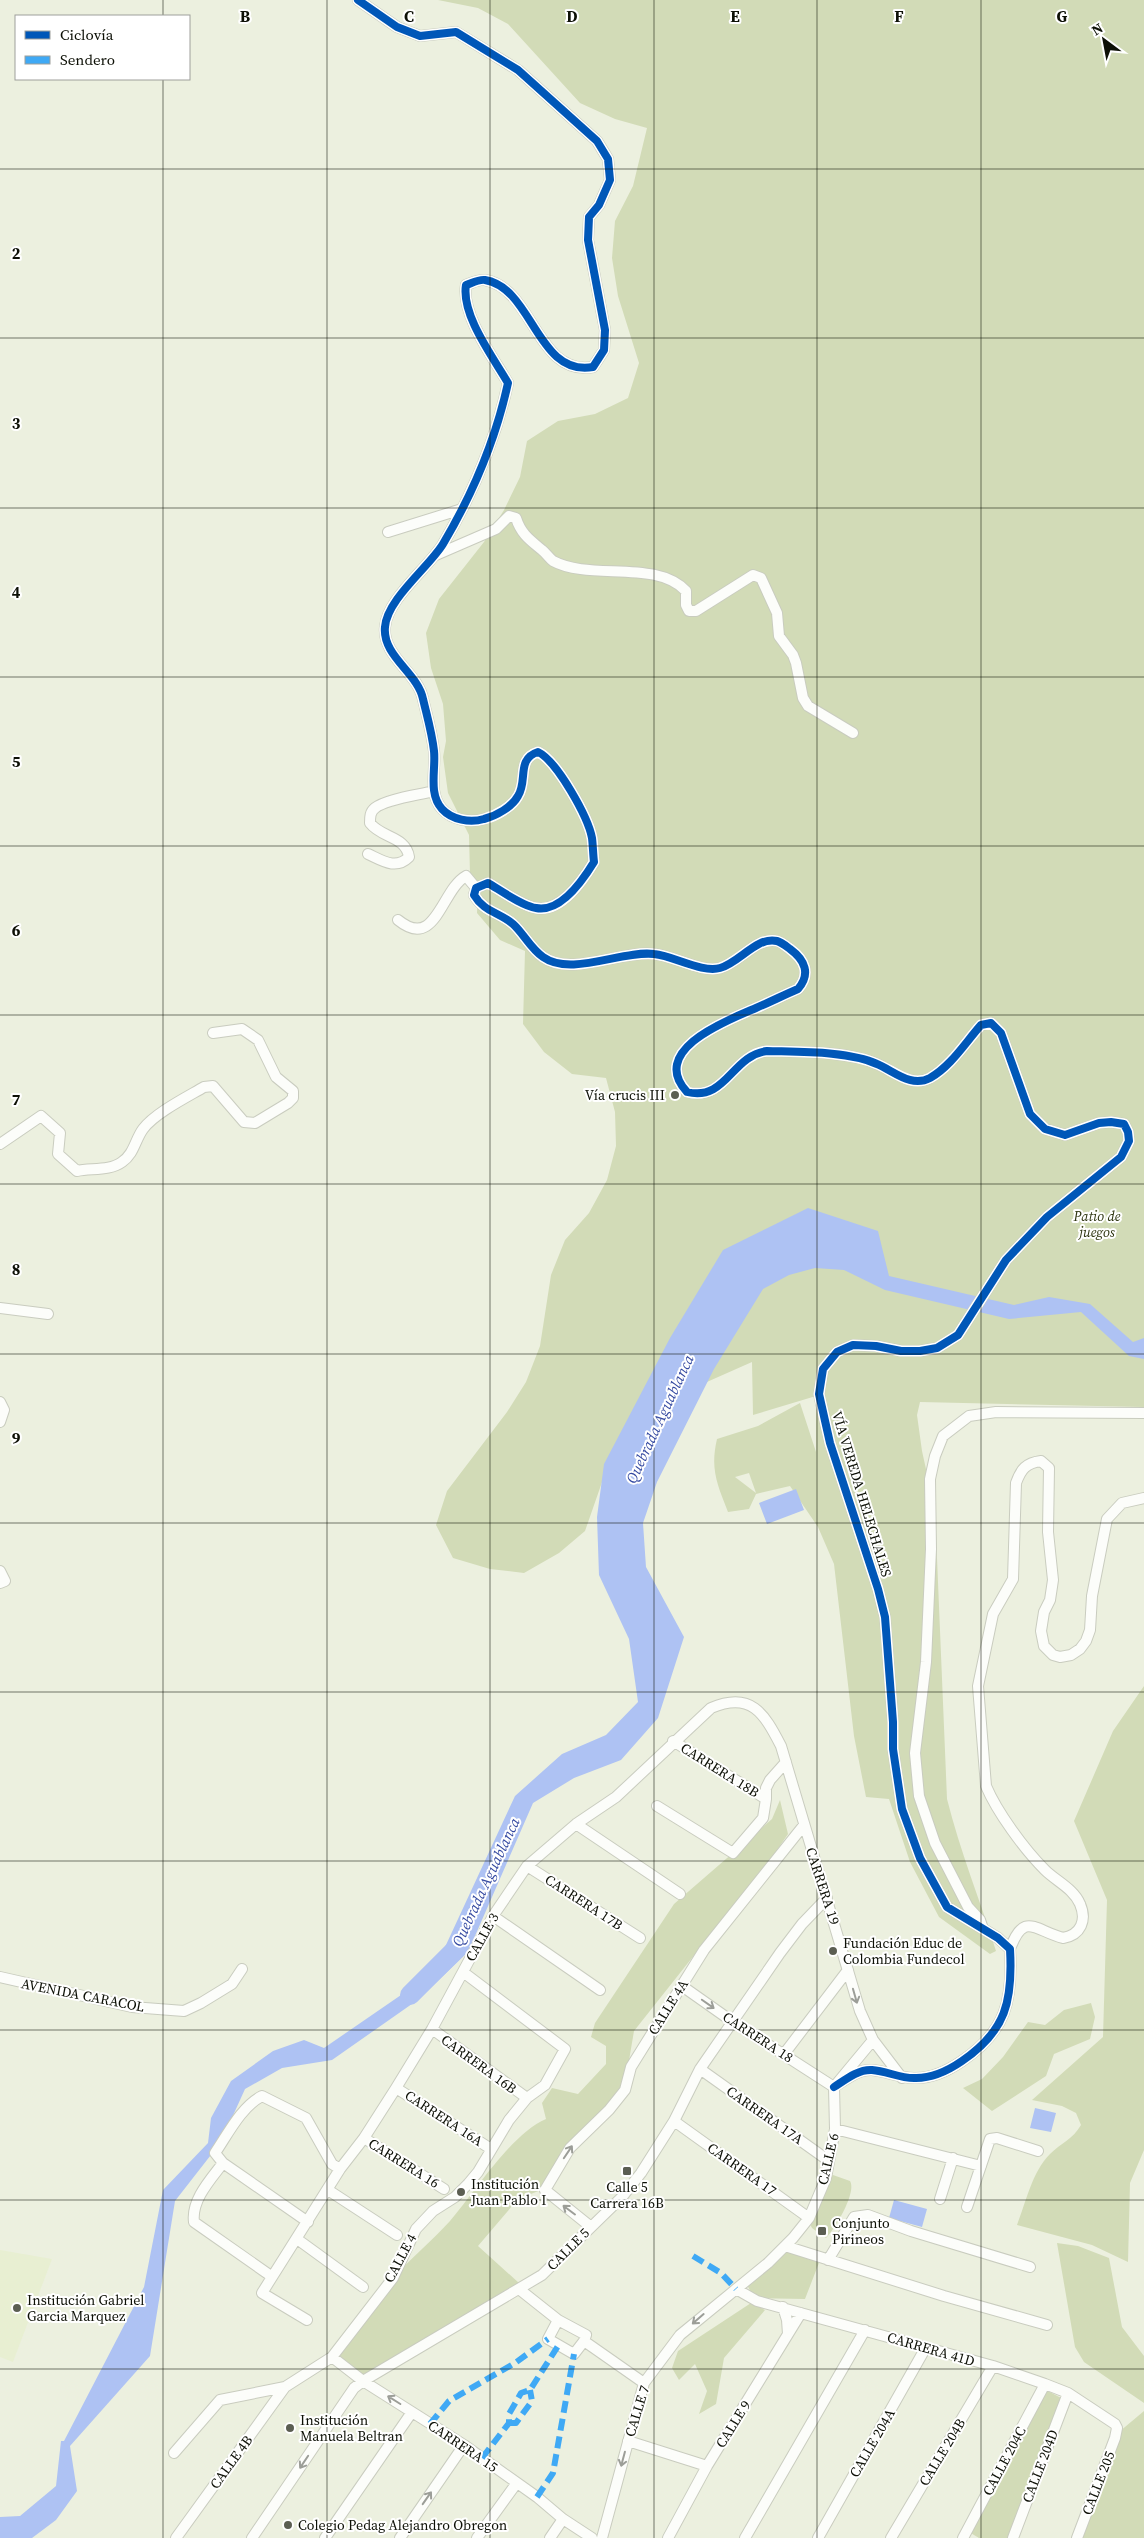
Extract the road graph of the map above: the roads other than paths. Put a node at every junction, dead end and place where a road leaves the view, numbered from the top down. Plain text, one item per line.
1 (358, 0) edge
2 (462, 509) junction
3 (388, 532) dead end
4 (433, 556) junction
5 (853, 733) dead end
6 (434, 791) junction
7 (368, 854) dead end
8 (476, 888) junction
9 (398, 920) dead end
10 (213, 1033) dead end
11 (0, 1144) edge
12 (0, 1308) edge
13 (48, 1314) dead end
14 (0, 1402) edge
15 (1144, 1413) edge
16 (0, 1422) edge
17 (1144, 1498) edge
18 (0, 1571) edge
19 (0, 1583) edge
20 (766, 1717) joint
21 (673, 1741) junction
22 (786, 1762) junction
23 (766, 1800) junction
24 (657, 1806) dead end
25 (576, 1824) junction
26 (804, 1825) junction
27 (527, 1866) junction
28 (680, 1894) dead end
29 (827, 1898) junction
30 (493, 1916) junction
31 (983, 1929) junction
32 (640, 1938) dead end
33 (1010, 1949) junction
34 (242, 1969) dead end
35 (848, 1970) junction
36 (463, 1972) junction
37 (0, 1977) edge
38 (682, 1986) junction
39 (600, 1990) dead end
40 (733, 2022) junction
41 (432, 2030) junction
42 (873, 2040) junction
43 (784, 2054) junction
44 (700, 2069) junction
45 (902, 2078) junction
46 (834, 2087) junction
47 (396, 2088) junction
48 (527, 2098) junction
49 (674, 2121) junction
50 (835, 2128) junction
51 (364, 2138) junction
52 (491, 2149) junction
53 (1038, 2151) dead end
54 (953, 2158) junction
55 (829, 2161) junction
56 (224, 2163) junction
57 (981, 2166) junction
58 (340, 2169) junction
59 (444, 2189) dead end
60 (328, 2190) junction
61 (940, 2199) dead end
62 (967, 2207) dead end
63 (809, 2218) junction
64 (308, 2222) junction
65 (591, 2227) junction
66 (397, 2235) dead end
67 (297, 2239) junction
68 (785, 2246) junction
69 (828, 2260) junction
70 (1030, 2267) dead end
71 (271, 2276) junction
72 (363, 2287) dead end
73 (519, 2289) junction
74 (736, 2289) junction
75 (783, 2307) junction
76 (801, 2313) junction
77 (307, 2320) dead end
78 (558, 2320) junction
79 (1047, 2325) dead end
80 (865, 2330) junction
81 (788, 2334) junction
82 (584, 2341) junction
83 (925, 2349) junction
84 (332, 2357) junction
85 (993, 2366) junction
86 (363, 2381) junction
87 (644, 2383) junction
88 (1045, 2384) junction
89 (285, 2387) junction
90 (1068, 2393) junction
91 (412, 2412) junction
92 (1117, 2428) joint
93 (628, 2441) junction
94 (464, 2446) junction
95 (174, 2454) dead end
96 (707, 2466) junction
97 (516, 2484) junction
98 (563, 2520) junction
99 (968, 2536) edge
100 (180, 2537) edge
101 (252, 2538) edge
102 (325, 2538) edge
103 (400, 2538) edge
104 (477, 2538) edge
105 (550, 2538) edge
106 (592, 2538) edge
107 (602, 2538) edge
108 (668, 2538) edge
109 (745, 2538) edge
110 (818, 2538) edge
111 (891, 2538) edge
112 (1013, 2538) edge
113 (1077, 2538) edge

1 - 2 street
2 - 3 street
2 - 4 street
4 - 5 street
4 - 6 street
6 - 7 street
6 - 8 street
8 - 9 street
8 - 31 street, VÍA VEREDA HELECHALES
10 - 11 street
12 - 13 street
14 - 16 street
15 - 31 street
17 - 33 street
18 - 19 street
20 - 21 street, CALLE 3
20 - 22 street, CARRERA 19
21 - 23 street, CARRERA 18B
21 - 25 street, CALLE 3
22 - 23 street
22 - 26 street, CARRERA 19
23 - 24 street
25 - 27 street, CALLE 3
25 - 28 street
26 - 29 street, CARRERA 19
26 - 38 street, CALLE 4A
27 - 30 street, CALLE 3
27 - 32 street, CARRERA 17B
29 - 35 street, CARRERA 19
29 - 40 street, CALLE 5
30 - 36 street, CALLE 3
30 - 39 street
31 - 33 street, VÍA VEREDA HELECHALES
33 - 45 street
34 - 37 street, AVENIDA CARACOL
35 -> 42 street, CARRERA 19
35 - 43 street
36 - 41 street, CALLE 3
36 - 48 street, CALLE 4
38 -> 40 street, CARRERA 18
65 -> 38 street, CALLE 4A
40 - 43 street, CARRERA 18
40 - 44 street, CALLE 5
41 - 47 street, CALLE 3
41 - 48 street, CARRERA 16B
42 - 45 street, CARRERA 19
42 - 46 street
43 - 46 street, CARRERA 18
44 - 49 street, CALLE 5
44 - 55 street, CARRERA 17A
45 - 46 street
46 - 50 street, CALLE 6
47 - 51 street, CALLE 3
47 - 52 street, CARRERA 16A
48 - 52 street, CALLE 4
49 - 63 street, CARRERA 17
49 - 65 street, CALLE 5
50 - 54 street
50 - 55 street, CALLE 6
51 - 58 street, CALLE 3
51 - 59 street, CARRERA 16
52 - 84 street, CALLE 4
53 - 57 street
54 - 57 street
54 - 61 street
55 - 63 street, CALLE 6
56 - 58 street
56 - 64 street
56 - 71 street
57 - 62 street
58 - 60 street, CALLE 3
60 - 64 street, CALLE 3
60 - 66 street
63 - 68 street, CALLE 6
64 - 67 street, CALLE 3
65 - 73 street, CALLE 5
67 - 71 street, CALLE 3
67 - 72 street
68 - 69 street
68 - 74 street, CALLE 6
69 - 70 street
69 - 79 street
71 - 77 street, CALLE 3
73 - 78 street
73 - 86 street, CALLE 5
74 - 75 street, CARRERA 41D
74 -> 87 street, CALLE 7
75 - 76 street, CARRERA 41D
75 - 81 street
76 - 80 street, CARRERA 41D
76 - 81 street, CALLE 9
78 - 82 street
78 - 82 street
80 - 83 street, CARRERA 41D
80 - 109 street
81 - 96 street, CALLE 9
82 - 87 street
83 - 85 street, CARRERA 41D
83 - 110 street, CALLE 204A
84 - 86 street, CARRERA 15
84 - 89 street, CALLE 4
85 - 88 street, CARRERA 41D
85 - 111 street, CALLE 204B
91 -> 86 street, CARRERA 15
86 -> 101 street, CALLE 5
87 - 93 street, CALLE 7
88 - 90 street, CARRERA 41D
88 - 99 street, CALLE 204C
89 - 95 street
89 - 100 street, CALLE 4B
90 - 92 street, CARRERA 41D
90 - 112 street, CALLE 204D
91 - 94 street, CARRERA 15
91 - 102 street
92 - 113 street, CALLE 205
93 - 96 street
93 -> 107 street, CALLE 7
94 - 97 street, CARRERA 15
103 -> 94 street
96 - 108 street, CALLE 9
97 - 98 street, CARRERA 15
97 - 104 street
98 - 105 street
98 - 106 street, CARRERA 15

